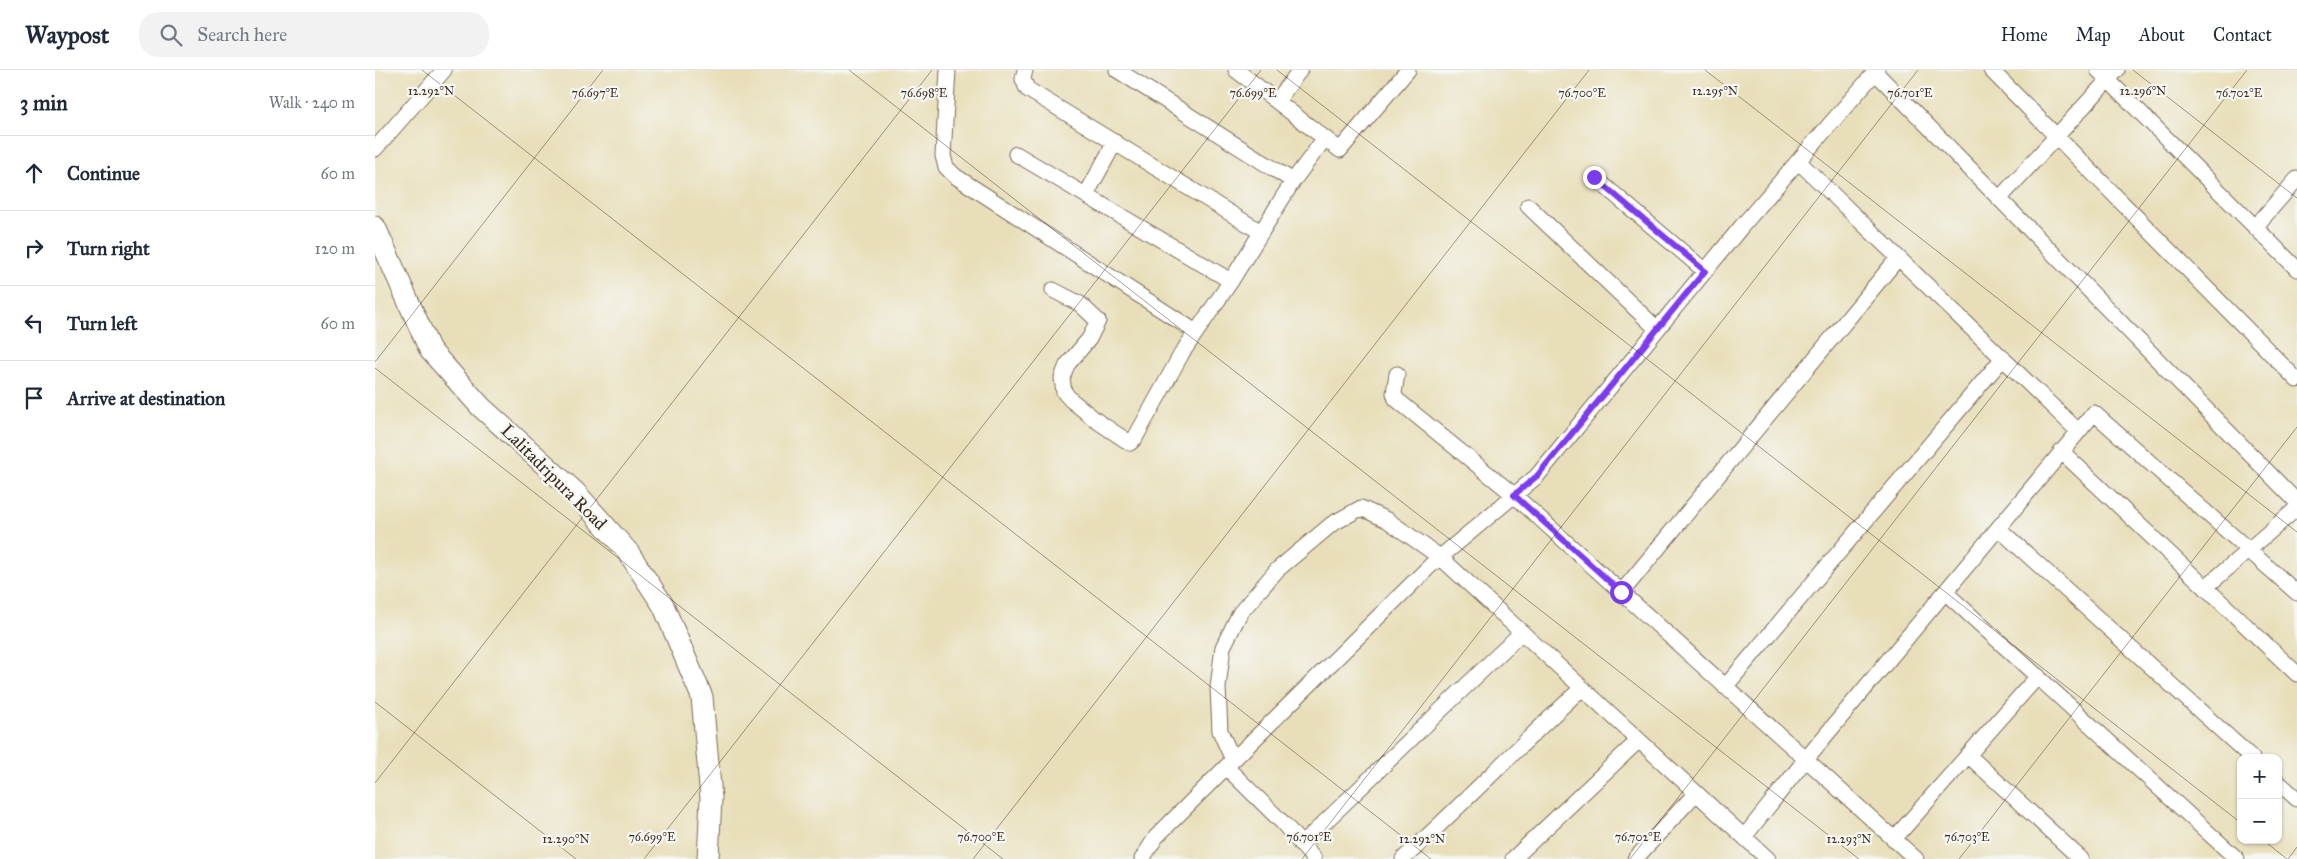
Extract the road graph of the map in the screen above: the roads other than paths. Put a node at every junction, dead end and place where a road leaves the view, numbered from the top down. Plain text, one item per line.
1 (444, 70) edge
2 (948, 70) edge
3 (1025, 70) edge
4 (1117, 70) edge
5 (1236, 70) edge
6 (1300, 70) edge
7 (1408, 70) edge
8 (1991, 70) edge
9 (1876, 71) edge
10 (2108, 73) edge
11 (1277, 101) junction
12 (2057, 136) junction
13 (1325, 138) junction
14 (1115, 142) junction
15 (375, 149) edge
16 (1016, 154) dead end
17 (1798, 162) junction
18 (1594, 177) dead end
19 (2297, 179) edge
20 (1293, 181) junction
21 (1086, 195) junction
22 (2000, 198) junction
23 (1529, 206) dead end
24 (375, 227) edge
25 (2255, 227) junction
26 (1261, 232) junction
27 (1898, 258) junction
28 (2297, 269) edge
29 (1705, 271) junction
30 (1231, 281) junction
31 (1053, 290) dead end
32 (1657, 329) junction
33 (1197, 332) junction
34 (2003, 358) junction
35 (1397, 374) dead end
36 (2297, 380) edge
37 (2078, 431) junction
38 (2061, 451) junction
39 (1514, 495) junction
40 (2297, 502) edge
41 (2297, 508) edge
42 (1998, 528) junction
43 (2249, 550) junction
44 (1440, 557) junction
45 (2205, 588) junction
46 (1621, 592) junction
47 (1945, 592) junction
48 (2297, 593) edge
49 (1522, 632) junction
50 (2297, 674) edge
51 (2037, 676) junction
52 (1725, 687) junction
53 (1582, 688) junction
54 (1639, 740) junction
55 (2248, 754) edge
56 (1968, 755) junction
57 (1806, 759) junction
58 (1229, 763) junction
59 (2282, 785) edge
60 (1696, 793) junction
61 (2297, 798) edge
62 (1744, 837) junction
63 (1894, 839) junction
64 (1301, 845) junction
65 (708, 859) edge
66 (1142, 859) edge
67 (1314, 859) edge
68 (1403, 859) edge
69 (1513, 859) edge
70 (1635, 859) edge
71 (1768, 859) edge
72 (1915, 859) edge
73 (2081, 859) edge
74 (2237, 859) edge

1 - 15 street
2 - 33 street
3 - 14 street
4 - 20 street
5 - 11 street
6 - 11 street
7 - 13 street
8 - 12 street
9 - 17 street
9 - 22 street
10 - 12 street
10 - 25 street
11 - 13 street
12 - 22 street
12 - 36 street
13 - 20 street
14 - 21 street
14 - 26 street
16 - 21 street
17 - 27 street
17 - 29 street
18 - 29 street
19 - 25 street
20 - 26 street
21 - 30 street
22 - 40 street
23 - 32 street
24 - 65 street, Lalitadripura Road
25 - 28 street
26 - 30 street
27 - 34 street
27 - 46 street
29 - 32 street
30 - 33 street
31 - 33 street
32 - 39 street
34 - 37 street
34 - 52 street
35 - 39 street
37 - 38 street
37 - 43 street
38 - 42 street
38 - 45 street
39 - 44 street
39 - 46 street
41 - 43 street
42 - 47 street
42 - 55 street
43 - 45 street
43 - 48 street
44 - 49 street
44 - 58 street
44 - 58 street
45 - 50 street
46 - 52 street
47 - 51 street
47 - 57 street
49 - 53 street
49 - 64 street
51 - 56 street
51 - 74 street
52 - 57 street
53 - 54 street
53 - 68 street
54 - 60 street
54 - 69 street
56 - 63 street
56 - 73 street
57 - 62 street
57 - 63 street
58 - 64 street
58 - 66 street
59 - 61 street
60 - 62 street
60 - 70 street
62 - 71 street
63 - 72 street
64 - 67 street

